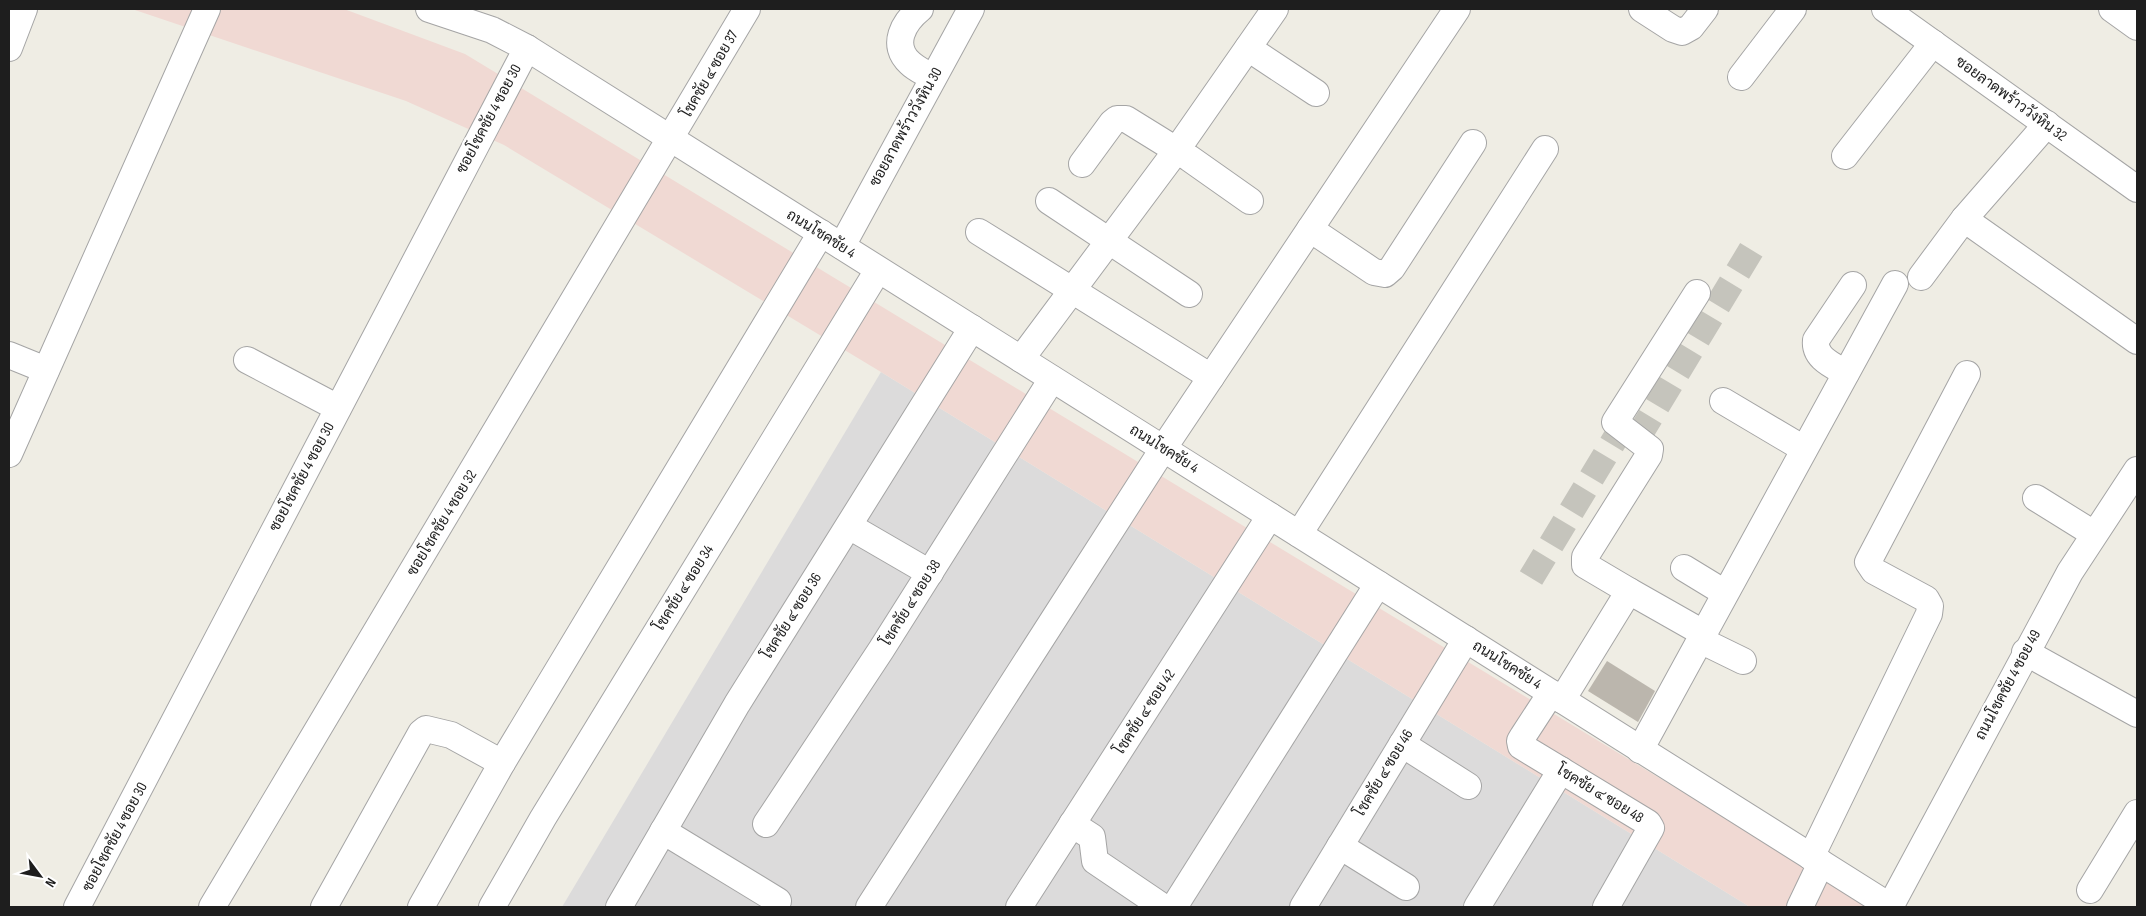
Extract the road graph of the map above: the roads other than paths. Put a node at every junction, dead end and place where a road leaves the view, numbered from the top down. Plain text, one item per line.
1 (24, 9) edge
2 (206, 9) edge
3 (429, 9) edge
4 (747, 9) edge
5 (920, 9) edge
6 (1275, 9) edge
7 (1457, 9) edge
8 (1642, 9) edge
9 (1705, 9) edge
10 (1793, 9) edge
11 (1885, 9) edge
12 (2112, 9) edge
13 (967, 10) edge
14 (2137, 27) edge
15 (1933, 43) junction
16 (9, 48) edge
17 (526, 48) junction
18 (1248, 48) junction
19 (1741, 77) dead end
20 (933, 78) junction
21 (1316, 93) dead end
22 (2047, 124) junction
23 (672, 139) junction
24 (1473, 143) dead end
25 (1545, 150) dead end
26 (1176, 151) junction
27 (1845, 156) dead end
28 (1082, 164) dead end
29 (2137, 189) edge
30 (1049, 201) dead end
31 (1250, 201) dead end
32 (1964, 220) junction
33 (1310, 229) junction
34 (979, 232) dead end
35 (831, 240) junction
36 (1108, 241) junction
37 (878, 270) junction
38 (1921, 277) dead end
39 (1895, 284) dead end
40 (1853, 285) dead end
41 (1073, 289) junction
42 (1697, 293) dead end
43 (1188, 294) dead end
44 (972, 328) junction
45 (2137, 341) edge
46 (9, 354) edge
47 (1021, 359) junction
48 (246, 360) dead end
49 (46, 370) junction
50 (1846, 373) junction
51 (1967, 374) dead end
52 (1210, 377) junction
53 (1052, 379) junction
54 (1723, 401) dead end
55 (338, 408) junction
56 (1163, 449) junction
57 (1804, 449) junction
58 (9, 454) edge
59 (2137, 470) edge
60 (2036, 498) dead end
61 (1270, 516) junction
62 (849, 526) junction
63 (1299, 534) junction
64 (2094, 534) junction
65 (1684, 568) dead end
66 (930, 573) junction
67 (1378, 584) junction
68 (1628, 591) junction
69 (1725, 594) junction
70 (1698, 635) junction
71 (1466, 640) junction
72 (2025, 652) junction
73 (1743, 661) dead end
74 (1556, 697) junction
75 (2137, 714) edge
76 (1402, 744) junction
77 (1640, 750) junction
78 (502, 763) junction
79 (1561, 770) junction
80 (1468, 786) dead end
81 (2137, 813) edge
82 (766, 824) dead end
83 (1072, 824) junction
84 (663, 831) junction
85 (1340, 846) junction
86 (1816, 860) junction
87 (1406, 887) dead end
88 (2090, 890) dead end
89 (778, 901) dead end
90 (77, 907) edge
91 (212, 907) edge
92 (324, 907) edge
93 (421, 907) edge
94 (492, 907) edge
95 (619, 907) edge
96 (870, 907) edge
97 (1019, 907) edge
98 (1163, 907) edge
99 (1174, 907) edge
100 (1303, 907) edge
101 (1477, 907) edge
102 (1606, 907) edge
103 (1800, 907) edge
104 (1891, 907) edge

1 - 16 street
2 - 49 street
3 - 17 street, ถนนโชคชัย 4
4 - 23 street, โชคชัย ๔ ซอย 37
5 - 20 street
6 - 18 street
7 - 33 street
8 - 9 street
10 - 19 street
11 - 15 street, ซอยลาดพร้าววังหิน 32
12 - 14 street
13 - 20 street, ซอยลาดพร้าววังหิน 30
15 - 22 street, ซอยลาดพร้าววังหิน 32
15 - 27 street
17 - 23 street, ถนนโชคชัย 4
17 - 55 street, ซอยโชคชัย 4 ซอย 30
18 - 21 street
18 - 26 street
20 - 35 street, ซอยลาดพร้าววังหิน 30
22 - 29 street, ซอยลาดพร้าววังหิน 32
22 - 32 street
23 - 35 street, ถนนโชคชัย 4
23 - 91 street, ซอยโชคชัย 4 ซอย 32
24 - 33 street
25 - 63 street
26 - 28 street
26 - 31 street
26 - 36 street
30 - 36 street
32 - 38 street
32 - 45 street
33 - 52 street
34 - 41 street
35 - 37 street, ถนนโชคชัย 4
35 - 78 street, ซอยลาดพร้าววังหิน 30
36 - 41 street
36 - 43 street
37 - 44 street, ถนนโชคชัย 4
37 - 94 street, โชคชัย ๔ ซอย 34
39 - 50 street
40 - 50 street
41 - 47 street
41 - 52 street
42 - 68 street
44 - 47 street, ถนนโชคชัย 4
44 - 62 street, โชคชัย ๔ ซอย 36
46 - 49 street
47 - 53 street, ถนนโชคชัย 4
48 - 55 street
49 - 58 street
50 - 57 street
51 - 86 street
52 - 56 street
53 - 56 street, ถนนโชคชัย 4
53 - 66 street, โชคชัย ๔ ซอย 38
54 - 57 street
55 - 90 street, ซอยโชคชัย 4 ซอย 30
56 - 61 street, ถนนโชคชัย 4
56 - 96 street
57 - 69 street
59 - 64 street, ถนนโชคชัย 4 ซอย 49
60 - 64 street
61 - 63 street, ถนนโชคชัย 4
61 - 83 street, โชคชัย ๔ ซอย 42
62 - 66 street
62 - 84 street, โชคชัย ๔ ซอย 36
63 - 67 street, ถนนโชคชัย 4
64 - 72 street, ถนนโชคชัย 4 ซอย 49
65 - 69 street
66 - 82 street, โชคชัย ๔ ซอย 38
67 - 71 street, ถนนโชคชัย 4
67 - 99 street
68 - 70 street
68 - 74 street
69 - 70 street
70 - 73 street
70 - 77 street
71 - 74 street, ถนนโชคชัย 4
71 - 76 street, โชคชัย ๔ ซอย 46
72 - 75 street
72 - 104 street, ถนนโชคชัย 4 ซอย 49
74 - 77 street, ถนนโชคชัย 4
74 - 79 street, โชคชัย ๔ ซอย 48
76 - 80 street
76 - 85 street, โชคชัย ๔ ซอย 46
77 - 86 street, ถนนโชคชัย 4
78 - 92 street
78 - 93 street, ซอยลาดพร้าววังหิน 30
79 - 101 street
79 - 102 street, โชคชัย ๔ ซอย 48
81 - 88 street
83 - 97 street, โชคชัย ๔ ซอย 42
83 - 98 street
84 - 89 street
84 - 95 street, โชคชัย ๔ ซอย 36
85 - 87 street
85 - 100 street, โชคชัย ๔ ซอย 46
86 - 103 street
86 - 104 street, ถนนโชคชัย 4

